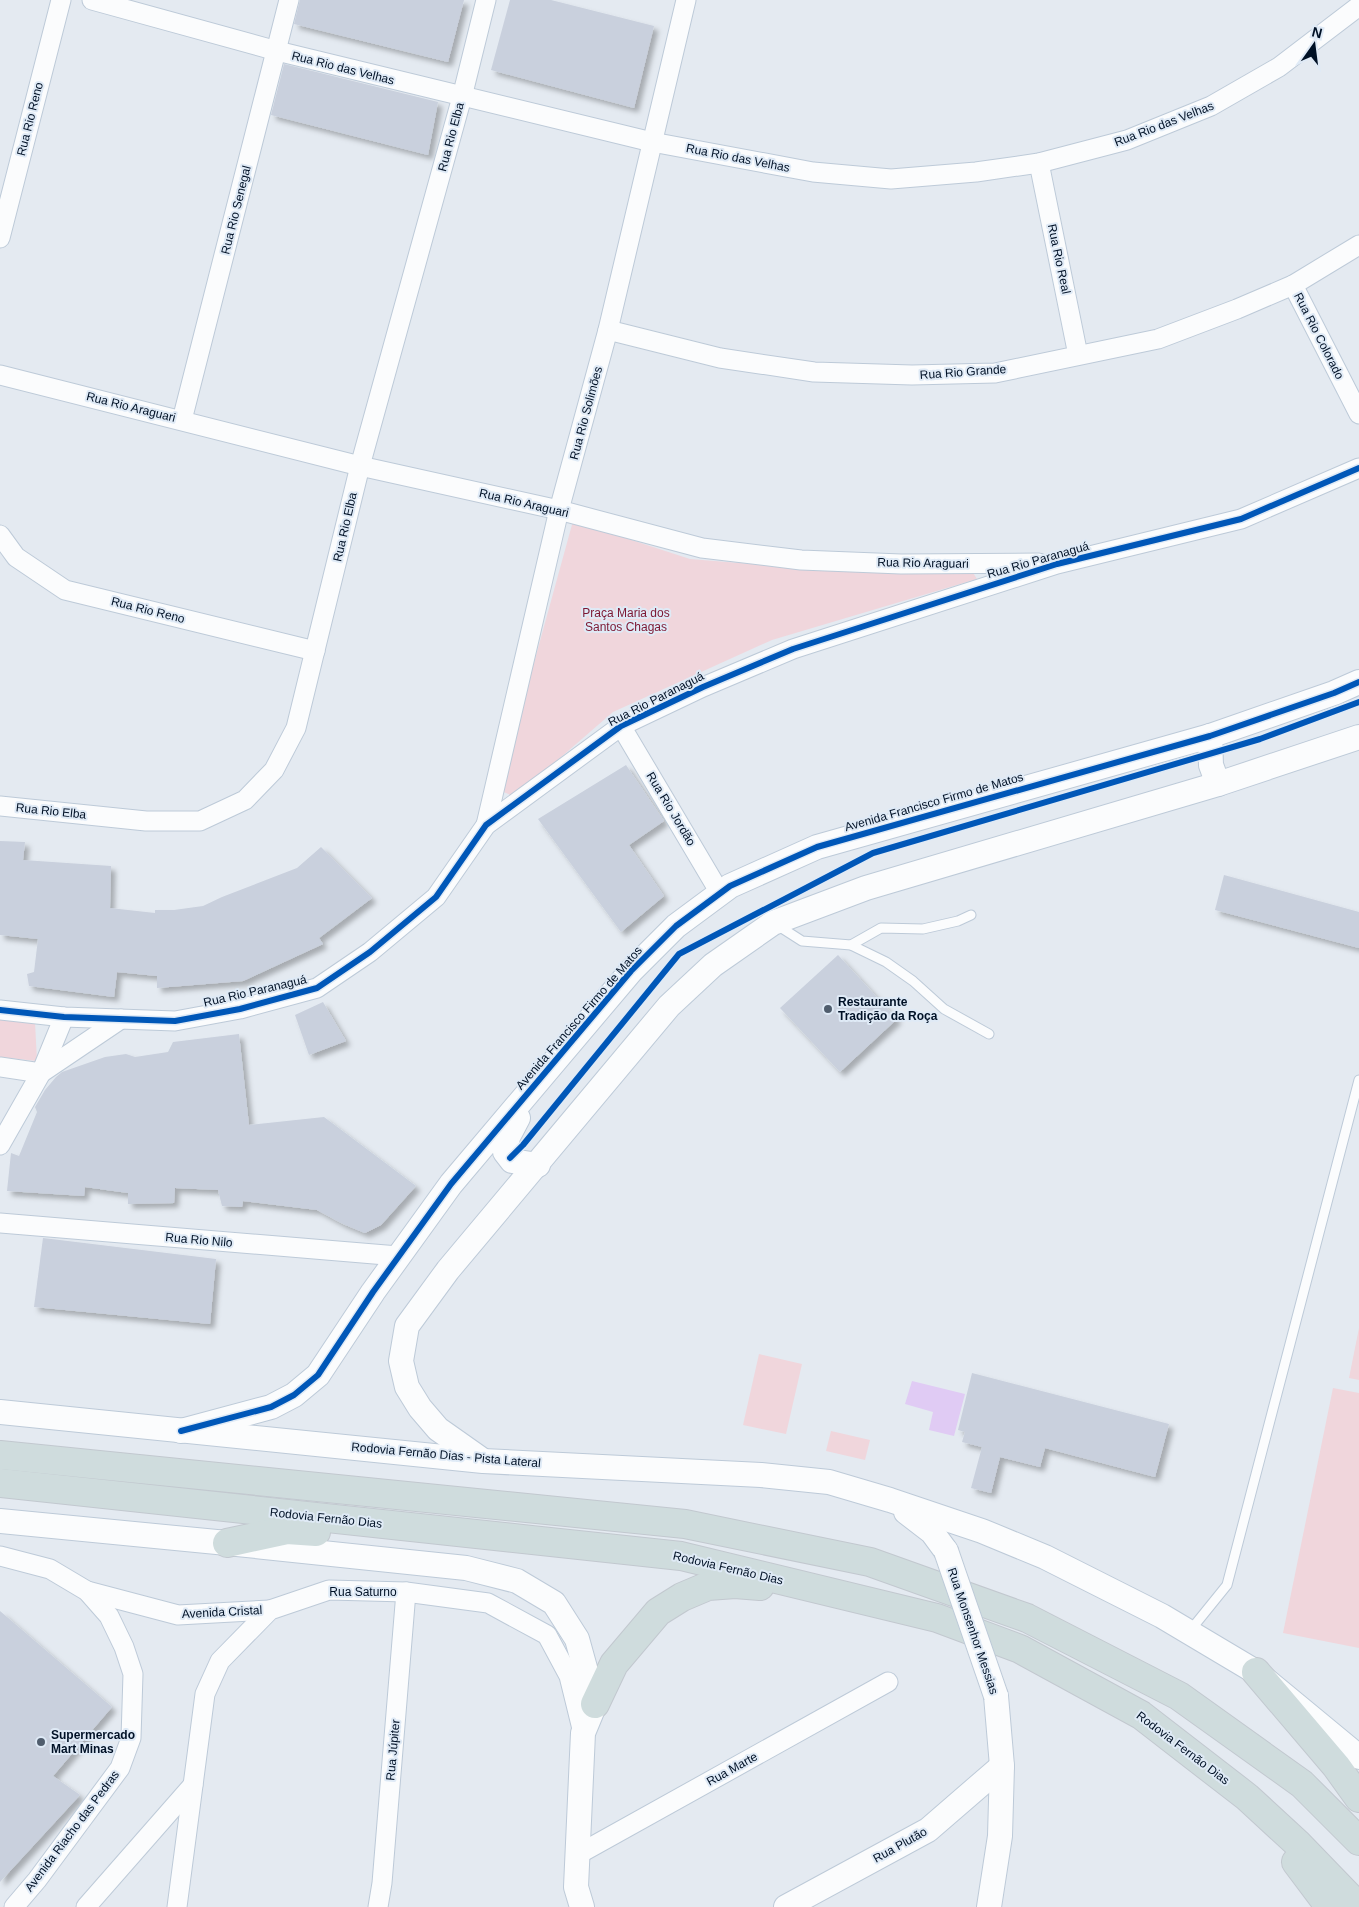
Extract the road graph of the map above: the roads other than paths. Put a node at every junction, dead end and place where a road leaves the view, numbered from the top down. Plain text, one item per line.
1 (61, 0) edge
2 (92, 0) edge
3 (289, 0) edge
4 (486, 0) edge
5 (686, 0) edge
6 (1359, 6) edge
7 (276, 51) junction
8 (462, 97) junction
9 (652, 142) junction
10 (1039, 164) junction
11 (7, 180) edge
12 (0, 238) edge
13 (1359, 245) edge
14 (1293, 285) junction
15 (608, 330) junction
16 (1078, 355) junction
17 (0, 375) edge
18 (1359, 414) edge
19 (182, 420) junction
20 (360, 466) junction
21 (1359, 468) edge
22 (559, 510) junction
23 (0, 535) edge
24 (1057, 564) junction
25 (315, 651) junction
26 (1359, 682) edge
27 (621, 726) junction
28 (1210, 736) junction
29 (1359, 737) edge
30 (1218, 784) junction
31 (0, 806) edge
32 (486, 825) junction
33 (720, 893) junction
34 (971, 915) dead end
35 (773, 923) junction
36 (851, 945) junction
37 (0, 1010) edge
38 (64, 1017) junction
39 (121, 1019) junction
40 (989, 1034) dead end
41 (0, 1066) edge
42 (41, 1073) junction
43 (1359, 1080) edge
44 (539, 1082) junction
45 (0, 1145) edge
46 (538, 1165) junction
47 (0, 1223) edge
48 (398, 1256) junction
49 (0, 1412) edge
50 (181, 1431) junction
51 (0, 1455) edge
52 (483, 1461) junction
53 (0, 1483) edge
54 (890, 1500) junction
55 (0, 1521) edge
56 (492, 1535) junction
57 (227, 1542) junction
58 (0, 1556) edge
59 (87, 1591) junction
60 (406, 1592) junction
61 (270, 1610) junction
62 (937, 1618) junction
63 (1189, 1632) junction
64 (1256, 1672) junction
65 (888, 1682) dead end
66 (595, 1704) junction
67 (583, 1733) junction
68 (1359, 1757) edge
69 (1002, 1766) junction
70 (193, 1785) junction
71 (1246, 1797) junction
72 (1359, 1798) edge
73 (1359, 1841) edge
74 (577, 1855) junction
75 (575, 1900) edge
76 (14, 1907) edge
77 (86, 1907) edge
78 (177, 1907) edge
79 (378, 1907) edge
80 (786, 1907) edge
81 (989, 1907) edge
82 (1329, 1907) edge
83 (1359, 1907) edge

1 - 11 street, Rua Rio Reno
2 - 7 street, Rua Rio das Velhas
3 - 7 street, Rua Rio Senegal
4 - 8 street, Rua Rio Elba
5 - 9 street, Rua Rio Solimões
6 - 10 street, Rua Rio das Velhas
7 - 8 street, Rua Rio das Velhas
7 - 19 street, Rua Rio Senegal
8 - 9 street, Rua Rio das Velhas
8 - 20 street, Rua Rio Elba
9 - 10 street, Rua Rio das Velhas
9 - 15 street, Rua Rio Solimões
10 - 16 street, Rua Rio Real
11 - 12 street, Rua Rio Reno
13 - 14 street, Rua Rio Grande
14 - 16 street, Rua Rio Grande
14 - 18 street, Rua Rio Colorado
15 - 16 street, Rua Rio Grande
15 - 22 street, Rua Rio Solimões
17 - 19 street, Rua Rio Araguari
19 - 20 street, Rua Rio Araguari
20 - 22 street, Rua Rio Araguari
20 - 25 street, Rua Rio Elba
21 - 24 street, Rua Rio Paranaguá
22 - 24 street, Rua Rio Araguari
22 - 32 street, Rua Rio Solimões
23 - 25 street, Rua Rio Reno
24 - 27 street, Rua Rio Paranaguá
25 - 31 street, Rua Rio Elba
26 - 28 street, Avenida Francisco Firmo de Matos
27 - 32 street, Rua Rio Paranaguá
27 - 33 street, Rua Rio Jordão
28 - 30 street
28 - 33 street, Avenida Francisco Firmo de Matos
29 - 30 street
30 - 35 street
32 - 39 street, Rua Rio Paranaguá
33 - 44 street, Avenida Francisco Firmo de Matos
34 - 36 lane
35 - 36 lane
35 - 46 street
36 - 40 lane
37 - 38 street, Rua Rio Paranaguá
38 - 39 street, Rua Rio Paranaguá
38 - 42 street
39 - 42 street
41 - 42 street
42 - 45 street
43 - 63 lane
44 - 46 street
44 - 48 street, Avenida Francisco Firmo de Matos
46 - 52 street
47 - 48 street, Rua Rio Nilo
48 - 50 street, Avenida Francisco Firmo de Matos
49 - 50 street, Rodovia Fernão Dias - Pista Lateral
50 - 52 street, Rodovia Fernão Dias - Pista Lateral
51 - 73 highway
52 - 54 street, Rodovia Fernão Dias - Pista Lateral
53 - 56 highway, Rodovia Fernão Dias
54 - 63 street
54 - 69 street, Rua Monsenhor Messias, bridge
55 - 57 street
56 - 57 highway
56 - 62 highway, Rodovia Fernão Dias
57 - 66 street
58 - 59 street, Avenida Riacho das Pedras
59 - 61 street, Avenida Cristal
59 - 76 street, Avenida Riacho das Pedras
60 - 61 street, Rua Saturno
60 - 67 street, Rua Saturno
60 - 79 street, Rua Júpiter
61 - 70 street, Rua Saturno
62 - 66 highway
62 - 71 highway, Rodovia Fernão Dias
63 - 64 street
64 - 68 street
64 - 72 highway
65 - 74 street, Rua Marte
66 - 67 street
67 - 74 street
69 - 80 street, Rua Plutão
69 - 81 street, Rua Monsenhor Messias
70 - 77 street
70 - 78 street, Rua Saturno
71 - 82 highway
71 - 83 highway, Rodovia Fernão Dias
74 - 75 street

